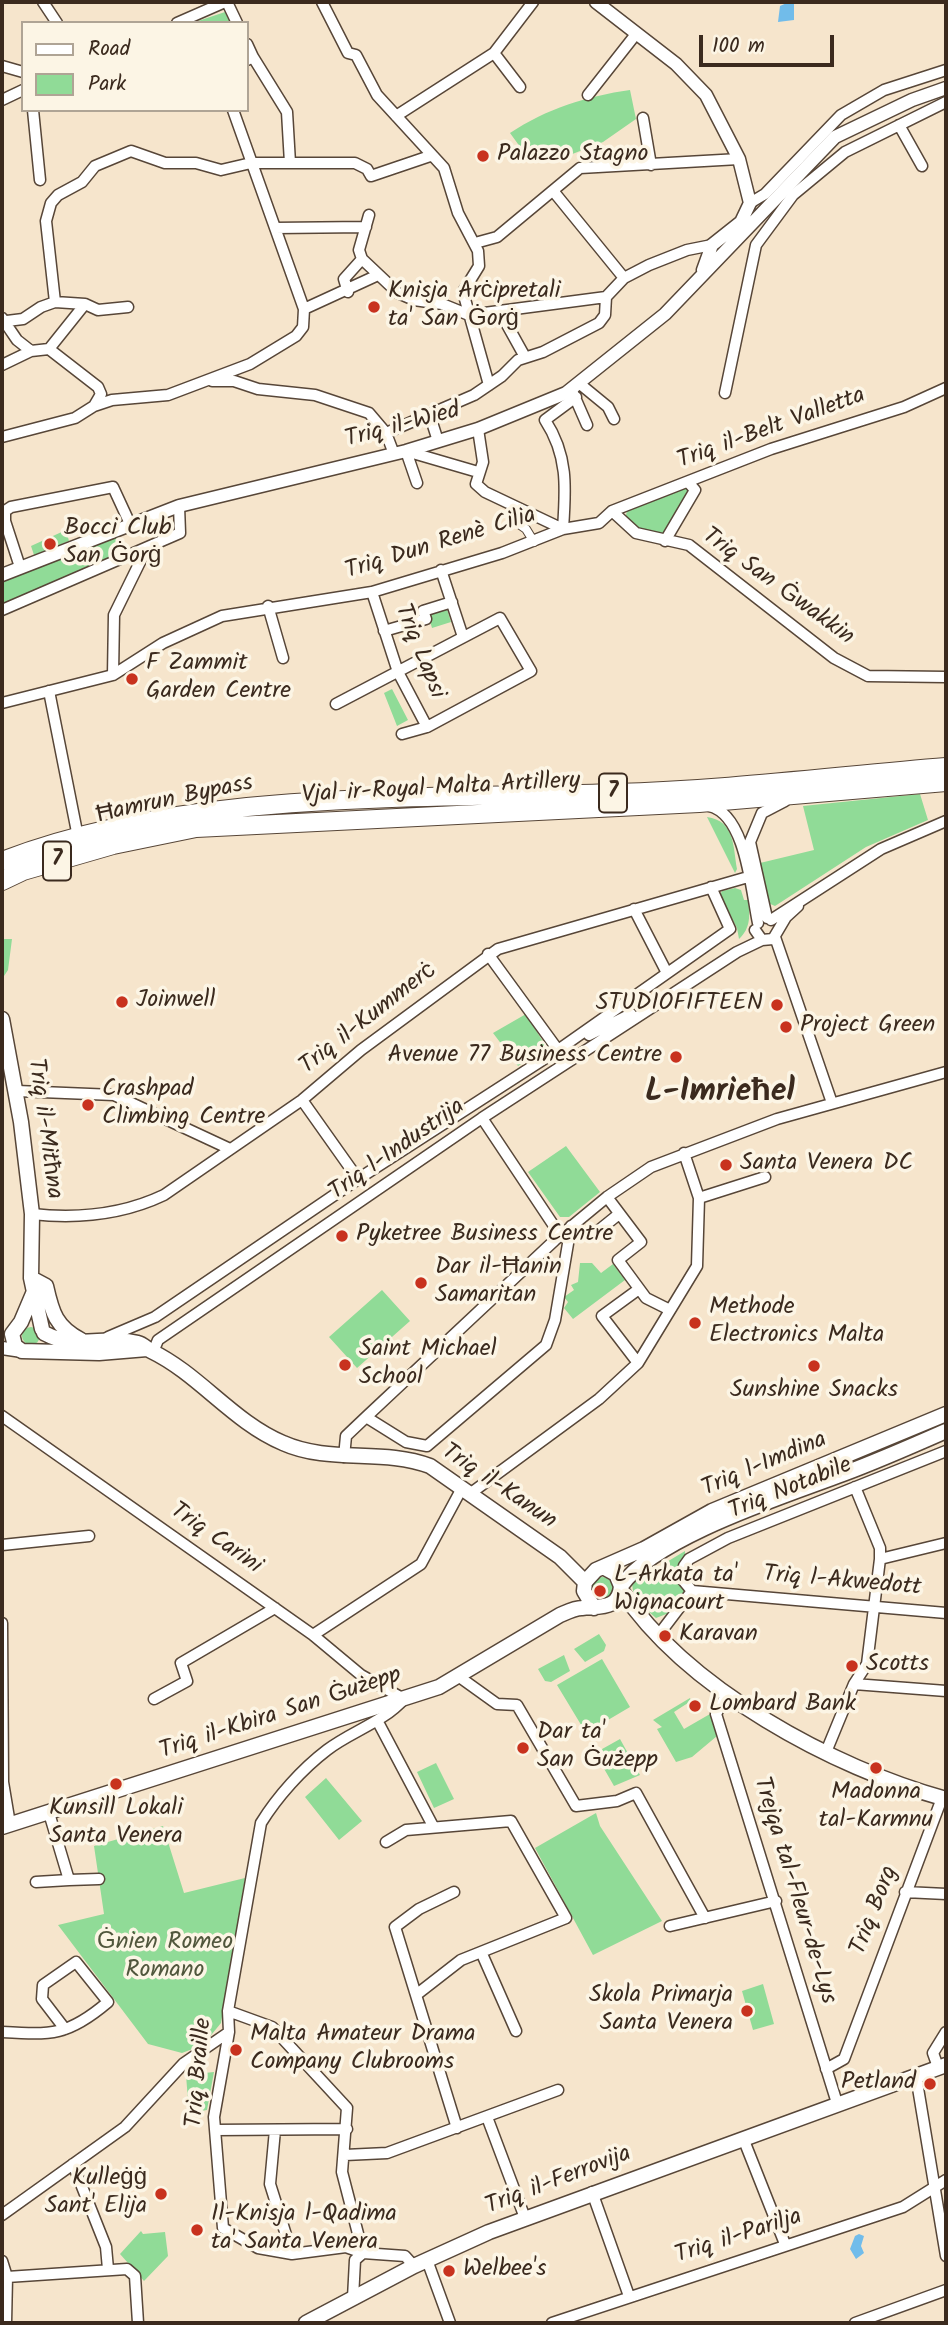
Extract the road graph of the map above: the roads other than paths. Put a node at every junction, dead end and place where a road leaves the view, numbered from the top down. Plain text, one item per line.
1 (43, 2) edge
2 (226, 2) edge
3 (533, 2) edge
4 (324, 3) edge
5 (601, 3) edge
6 (56, 21) edge
7 (182, 21) edge
8 (236, 21) edge
9 (636, 34) junction
10 (494, 53) junction
11 (250, 59) edge
12 (2, 66) edge
13 (946, 69) edge
14 (21, 71) edge
15 (520, 87) dead end
16 (946, 88) edge
17 (21, 91) edge
18 (588, 94) dead end
19 (2, 100) edge
20 (946, 102) edge
21 (33, 112) edge
22 (234, 112) edge
23 (396, 116) junction
24 (643, 118) dead end
25 (899, 125) junction
26 (853, 128) junction
27 (862, 143) junction
28 (430, 156) junction
29 (739, 159) junction
30 (251, 163) junction
31 (290, 163) junction
32 (651, 165) junction
33 (922, 166) dead end
34 (40, 180) dead end
35 (554, 192) junction
36 (750, 203) junction
37 (757, 218) junction
38 (275, 228) junction
39 (769, 229) junction
40 (475, 243) junction
41 (712, 245) junction
42 (362, 259) junction
43 (378, 275) junction
44 (700, 277) junction
45 (624, 278) junction
46 (348, 292) junction
47 (607, 297) junction
48 (55, 302) junction
49 (85, 304) junction
50 (128, 307) dead end
51 (304, 309) junction
52 (500, 312) junction
53 (469, 315) junction
54 (4, 319) edge
55 (17, 340) junction
56 (49, 349) junction
57 (31, 351) junction
58 (525, 358) junction
59 (3, 364) edge
60 (207, 381) junction
61 (489, 385) junction
62 (946, 388) edge
63 (576, 390) junction
64 (725, 393) dead end
65 (94, 406) junction
66 (430, 416) junction
67 (614, 419) dead end
68 (587, 425) dead end
69 (478, 429) junction
70 (386, 433) junction
71 (2, 437) edge
72 (438, 441) junction
73 (400, 452) junction
74 (478, 472) junction
75 (688, 482) junction
76 (417, 483) dead end
77 (179, 506) junction
78 (517, 508) junction
79 (612, 511) junction
80 (131, 526) junction
81 (563, 529) junction
82 (665, 541) junction
83 (534, 542) junction
84 (137, 554) junction
85 (20, 567) junction
86 (441, 570) junction
87 (2, 575) edge
88 (372, 592) junction
89 (452, 603) junction
90 (268, 606) junction
91 (2, 610) edge
92 (384, 631) junction
93 (463, 638) junction
94 (282, 658) dead end
95 (398, 672) junction
96 (113, 675) junction
97 (946, 677) edge
98 (49, 691) junction
99 (2, 703) edge
100 (336, 704) dead end
101 (427, 727) junction
102 (402, 734) dead end
103 (946, 767) edge
104 (946, 782) edge
105 (798, 796) junction
106 (699, 803) junction
107 (279, 804) junction
108 (946, 821) edge
109 (273, 822) junction
110 (78, 836) junction
111 (112, 842) junction
112 (2, 861) edge
113 (2, 873) edge
114 (748, 877) junction
115 (2, 881) edge
116 (711, 887) junction
117 (815, 890) junction
118 (2, 893) edge
119 (634, 909) junction
120 (763, 923) junction
121 (770, 937) junction
122 (737, 952) junction
123 (488, 954) junction
124 (667, 973) junction
125 (675, 993) junction
126 (2, 1019) edge
127 (558, 1050) junction
128 (946, 1072) edge
129 (17, 1091) junction
130 (302, 1100) junction
131 (832, 1102) junction
132 (482, 1118) junction
133 (230, 1149) junction
134 (684, 1153) junction
135 (765, 1177) dead end
136 (358, 1178) junction
137 (607, 1197) junction
138 (699, 1198) junction
139 (32, 1214) junction
140 (620, 1214) junction
141 (571, 1226) junction
142 (593, 1235) dead end
143 (560, 1236) junction
144 (37, 1284) junction
145 (639, 1289) junction
146 (670, 1310) junction
147 (43, 1331) junction
148 (12, 1332) edge
149 (88, 1342) junction
150 (2, 1348) edge
151 (150, 1350) junction
152 (28, 1351) junction
153 (638, 1363) junction
154 (946, 1415) edge
155 (2, 1416) edge
156 (366, 1417) junction
157 (946, 1431) edge
158 (946, 1451) edge
159 (344, 1457) junction
160 (855, 1487) junction
161 (466, 1490) junction
162 (89, 1536) dead end
163 (946, 1543) edge
164 (2, 1545) edge
165 (560, 1557) junction
166 (880, 1559) junction
167 (601, 1569) junction
168 (584, 1586) junction
169 (621, 1588) junction
170 (692, 1591) junction
171 (874, 1606) junction
172 (275, 1608) junction
173 (600, 1608) junction
174 (946, 1613) edge
175 (560, 1615) junction
176 (641, 1620) junction
177 (2, 1623) edge
178 (313, 1634) junction
179 (657, 1637) junction
180 (458, 1676) junction
181 (855, 1684) junction
182 (946, 1691) edge
183 (727, 1694) junction
184 (154, 1699) dead end
185 (404, 1699) junction
186 (378, 1722) junction
187 (826, 1752) junction
188 (944, 1798) edge
189 (49, 1813) junction
190 (6, 1826) edge
191 (432, 1826) junction
192 (386, 1842) dead end
193 (99, 1879) dead end
194 (69, 1880) junction
195 (36, 1882) dead end
196 (454, 1892) dead end
197 (905, 1892) junction
198 (946, 1894) edge
199 (776, 1901) junction
200 (705, 1918) junction
201 (670, 1927) dead end
202 (482, 1954) junction
203 (416, 1995) junction
204 (228, 2011) junction
205 (65, 2029) junction
206 (516, 2031) dead end
207 (2, 2032) edge
208 (229, 2032) junction
209 (946, 2032) edge
210 (942, 2066) edge
211 (826, 2069) junction
212 (916, 2076) junction
213 (558, 2090) dead end
214 (837, 2103) junction
215 (487, 2117) junction
216 (457, 2127) junction
217 (347, 2129) junction
218 (215, 2130) junction
219 (275, 2130) junction
220 (743, 2138) junction
221 (345, 2155) junction
222 (73, 2164) junction
223 (946, 2180) edge
224 (936, 2186) junction
225 (592, 2192) junction
226 (2, 2216) edge
227 (525, 2218) junction
228 (785, 2244) junction
229 (363, 2253) junction
230 (292, 2254) junction
231 (946, 2256) edge
232 (2, 2261) edge
233 (421, 2263) junction
234 (108, 2269) junction
235 (7, 2277) junction
236 (946, 2290) edge
237 (629, 2296) junction
238 (353, 2298) junction
239 (6, 2323) edge
240 (138, 2323) edge
241 (306, 2323) edge
242 (450, 2323) edge
243 (552, 2323) edge
244 (855, 2323) edge

1 - 6 street
2 - 7 street
2 - 8 street
3 - 10 street
4 - 23 street
5 - 9 street
9 - 18 street
9 - 29 street
10 - 15 street
10 - 23 street
11 - 31 street
12 - 14 street
13 - 36 street
16 - 26 street, Triq il-Wied
17 - 19 street
20 - 25 street
21 - 34 street
22 - 30 street
23 - 28 street
24 - 32 street
25 - 27 street
25 - 33 street
26 - 27 street
26 - 37 street, Triq il-Wied
27 - 39 street
28 - 31 street
28 - 40 street
29 - 32 street
29 - 36 street
30 - 31 street
30 - 38 street
30 - 48 street
32 - 35 street
35 - 40 street
35 - 45 street
36 - 41 street
37 - 39 street
37 - 44 street, Triq il-Wied
38 - 42 street
38 - 51 street
39 - 64 street
40 - 53 street
41 - 44 street
41 - 45 street
42 - 43 street
42 - 46 street
43 - 46 street
43 - 53 street
44 - 63 street, Triq il-Wied
45 - 47 street
46 - 51 street
47 - 52 street
47 - 58 street
48 - 49 street
48 - 54 street
49 - 50 street
49 - 56 street
51 - 60 street
52 - 53 street
52 - 58 street
53 - 61 street
54 - 55 street
55 - 57 street
55 - 59 street
56 - 57 street
56 - 65 street
57 - 59 street
58 - 61 street
60 - 65 street
60 - 70 street
61 - 66 street
62 - 75 street, Triq il-Belt Valletta
63 - 67 street
63 - 68 street
63 - 69 street, Triq il-Wied
63 - 81 street
65 - 71 street
66 - 70 street
66 - 72 street
69 - 72 street, Triq il-Wied
69 - 74 street
70 - 73 street
72 - 73 street, Triq il-Wied
73 - 74 street
73 - 76 street
73 - 77 street, Triq il-Wied
74 - 78 street
75 - 79 street, Triq il-Belt Valletta
75 - 82 street, Triq San Ġwakkin
77 - 80 street, Triq il-Wied
77 - 84 street
78 - 81 street
78 - 83 street
79 - 81 street, Triq Dun Renè Cilia
79 - 82 street, Triq San Ġwakkin
80 - 85 street, Triq il-Wied
80 - 85 street
81 - 83 street, Triq Dun Renè Cilia
82 - 97 street, Triq San Ġwakkin
83 - 86 street, Triq Dun Renè Cilia
84 - 91 street
84 - 96 street
85 - 87 street, Triq il-Wied
86 - 88 street, Triq Dun Renè Cilia
86 - 89 street
88 - 90 street, Triq Dun Renè Cilia
88 - 92 street, Triq Lapsi
89 - 92 street
89 - 93 street
90 - 94 street
90 - 96 street, Triq Dun Renè Cilia
92 - 95 street, Triq Lapsi
93 - 95 street
93 - 101 street
95 - 100 street
95 - 101 street, Triq Lapsi
96 - 98 street, Triq Dun Renè Cilia
98 - 99 street, Triq Dun Renè Cilia
98 - 110 street
101 - 102 street
103 - 107 highway, Vjal ir-Royal Malta Artillery / 7
104 - 105 highway, Vjal ir-Royal Malta Artillery / 7
105 - 106 highway, Vjal ir-Royal Malta Artillery / 7
105 - 120 street
106 - 109 highway, Vjal ir-Royal Malta Artillery / 7
106 - 114 street
107 - 110 highway
107 - 111 highway, Ħamrun Bypass / 7
108 - 117 street
109 - 111 highway, Ħamrun Bypass / 7
109 - 118 highway
110 - 112 highway
111 - 113 highway, Ħamrun Bypass / 7
111 - 115 highway, Ħamrun Bypass / 7
114 - 116 street, Triq il-Kummerċ
114 - 120 street
116 - 119 street, Triq il-Kummerċ
116 - 124 street, Triq l-Industrija
117 - 120 street, Triq l-Industrija
117 - 121 street
119 - 123 street, Triq il-Kummerċ
119 - 124 street
120 - 121 street
120 - 121 street
120 - 122 street, Triq l-Industrija
121 - 122 street, Triq l-Industrija
121 - 131 street
122 - 125 street, Triq l-Industrija
123 - 127 street
123 - 130 street, Triq il-Kummerċ
124 - 127 street, Triq l-Industrija
125 - 127 street, Triq l-Industrija
125 - 132 street, Triq l-Industrija
126 - 129 main road, Triq il-Mitħna
127 - 136 street, Triq l-Industrija
128 - 131 street
129 - 133 street
129 - 139 main road, Triq il-Mitħna
130 - 133 street, Triq il-Kummerċ
130 - 136 street
131 - 134 street
132 - 143 street
132 - 151 street, Triq l-Industrija
133 - 139 street, Triq il-Kummerċ
134 - 137 street
134 - 138 street
135 - 138 street
136 - 149 street, Triq l-Industrija
137 - 140 street
137 - 141 street
138 - 146 street
139 - 144 main road, Triq il-Mitħna
140 - 142 street
140 - 145 street
141 - 143 street
141 - 156 street
143 - 156 street
144 - 147 main road, Triq il-Mitħna
144 - 148 main road, Triq il-Mitħna
144 - 149 main road
145 - 146 street
145 - 153 street
146 - 153 street
147 - 148 main road
147 - 149 main road, Triq il-Kanun
147 - 152 main road
148 - 152 main road
149 - 151 main road, Triq il-Kanun
150 - 152 street
151 - 152 main road
151 - 159 main road, Triq il-Kanun
153 - 161 street
154 - 167 main road, Triq l-Imdina
155 - 172 street, Triq Carini
156 - 159 street
157 - 169 main road, Triq l-Imdina
158 - 160 street, Triq Notabile
159 - 161 main road, Triq il-Kanun
160 - 166 street
160 - 170 street, Triq Notabile
161 - 165 main road, Triq il-Kanun
161 - 178 street
162 - 164 street
163 - 166 street
165 - 167 main road, Triq il-Kanun
165 - 168 main road, Triq il-Kanun
166 - 171 street
167 - 168 main road
167 - 169 main road
168 - 173 main road
168 - 175 main road, Triq il-Kbira San Ġużepp
169 - 173 main road
169 - 176 main road
170 - 171 street, Triq l-Akwedott
170 - 179 street
171 - 174 street, Triq l-Akwedott
171 - 181 street
172 - 178 street, Triq Carini
172 - 184 street
173 - 175 main road, Triq il-Kbira San Ġużepp
173 - 176 main road
175 - 180 main road, Triq il-Kbira San Ġużepp
176 - 179 main road
177 - 190 street
178 - 185 street, Triq Carini
179 - 183 main road
180 - 185 main road, Triq il-Kbira San Ġużepp
180 - 200 street
181 - 182 street
181 - 187 street
183 - 187 main road
183 - 199 street, Trejqa tal-Fleur-de-Lys
185 - 186 street, Triq Braille
185 - 189 main road, Triq il-Kbira San Ġużepp
186 - 191 street
186 - 204 street, Triq Braille
187 - 188 main road
188 - 197 street, Triq Borg
189 - 190 main road, Triq il-Kbira San Ġużepp
189 - 194 street
191 - 192 street
191 - 202 street
193 - 194 street
194 - 195 street
196 - 203 street
197 - 198 street
197 - 211 street, Triq Borg
199 - 200 street
199 - 211 street, Trejqa tal-Fleur-de-Lys
200 - 201 street
202 - 203 street
202 - 206 street
203 - 216 street
204 - 208 street, Triq Braille
204 - 217 street
205 - 205 street
205 - 207 street
208 - 218 street, Triq Braille
208 - 222 street
209 - 210 street
210 - 212 main road, Triq il-Ferrovija
211 - 214 street, Trejqa tal-Fleur-de-Lys
212 - 214 main road, Triq il-Ferrovija
212 - 224 street
213 - 215 street
214 - 220 main road, Triq il-Ferrovija
215 - 216 street
215 - 227 street
216 - 221 street
217 - 219 street
217 - 221 street
218 - 219 street
218 - 230 street, Triq Braille
219 - 230 street
220 - 225 main road, Triq il-Ferrovija
220 - 228 street
221 - 229 street
222 - 226 street
222 - 234 street
223 - 224 street, Triq il-Parilja
224 - 228 street, Triq il-Parilja
224 - 231 street
225 - 227 main road, Triq il-Ferrovija
225 - 237 street
227 - 233 main road, Triq il-Ferrovija
228 - 237 street, Triq il-Parilja
229 - 230 street
229 - 233 street
229 - 238 street
232 - 235 street
233 - 238 main road, Triq il-Ferrovija
233 - 242 street
234 - 235 street
234 - 240 street
235 - 239 street
236 - 244 street
237 - 243 street, Triq il-Parilja
238 - 241 main road, Triq il-Ferrovija

